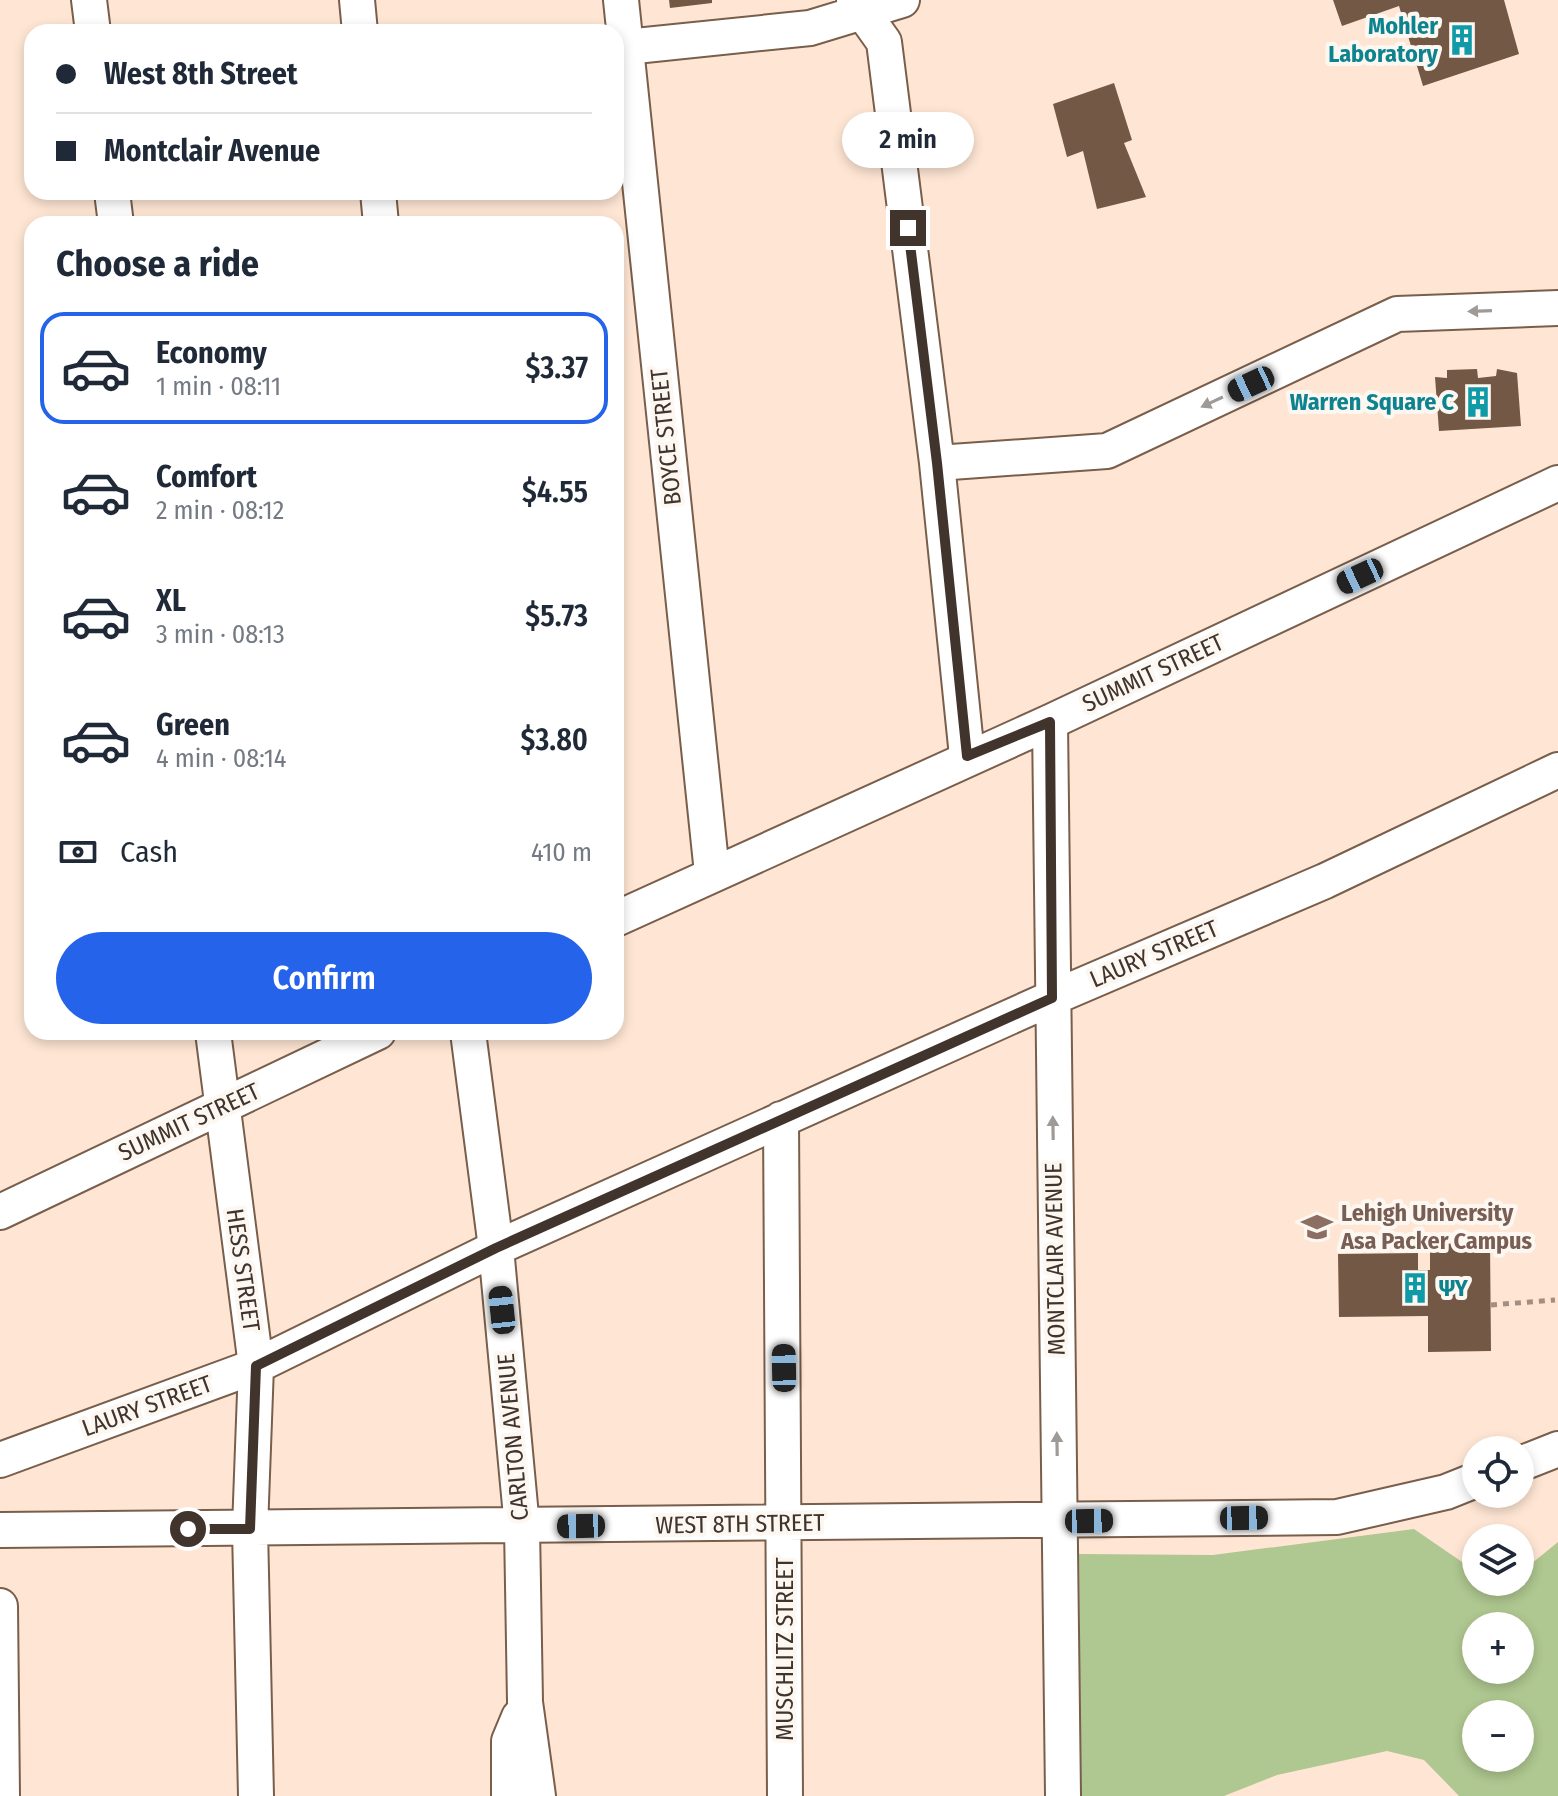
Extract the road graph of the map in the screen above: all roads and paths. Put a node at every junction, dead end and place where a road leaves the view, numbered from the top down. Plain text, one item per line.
1 (89, 0) edge
2 (357, 0) edge
3 (621, 0) edge
4 (902, 0) edge
5 (857, 7) edge
6 (92, 24) edge
7 (359, 24) edge
8 (621, 24) edge
9 (624, 47) edge
10 (624, 74) edge
11 (1558, 308) edge
12 (937, 463) junction
13 (1558, 483) edge
14 (1050, 722) junction
15 (967, 756) junction
16 (1558, 770) edge
17 (712, 873) junction
18 (624, 915) edge
19 (1052, 998) junction
20 (214, 1040) edge
21 (362, 1040) edge
22 (469, 1040) edge
23 (222, 1108) junction
24 (781, 1119) junction
25 (0, 1212) edge
26 (496, 1248) junction
27 (1557, 1300) edge
28 (1491, 1305) dead end
29 (256, 1366) junction
30 (1558, 1449) edge
31 (1534, 1458) edge
32 (0, 1460) edge
33 (1462, 1486) edge
34 (1058, 1522) junction
35 (785, 1523) junction
36 (522, 1527) junction
37 (250, 1529) junction
38 (0, 1530) edge
39 (0, 1606) edge
40 (525, 1702) junction
41 (2, 1796) edge
42 (256, 1796) edge
43 (509, 1796) edge
44 (538, 1796) edge
45 (785, 1796) edge
46 (1063, 1796) edge

1 - 6 street
2 - 7 street
3 - 8 street, BOYCE STREET
4 - 5 street
5 - 9 street
5 - 12 street
10 - 17 street, BOYCE STREET
11 -> 12 street
12 - 15 street
13 - 14 street, SUMMIT STREET
14 - 15 street, SUMMIT STREET
14 - 19 street, MONTCLAIR AVENUE
15 - 17 street, SUMMIT STREET
16 - 19 street, LAURY STREET
17 - 18 street, SUMMIT STREET
19 - 24 street, LAURY STREET
34 -> 19 street, MONTCLAIR AVENUE
20 - 23 street, HESS STREET
21 - 23 street, SUMMIT STREET
22 - 26 street, CARLTON AVENUE
23 - 25 street, SUMMIT STREET
23 - 29 street, HESS STREET
24 - 26 street, LAURY STREET
24 - 35 street, MUSCHLITZ STREET
26 - 29 street, LAURY STREET
26 - 36 street, CARLTON AVENUE
27 - 28 path
29 - 32 street, LAURY STREET
29 - 37 street, HESS STREET
30 - 31 street
33 - 34 street, WEST 8TH STREET
34 - 35 street, WEST 8TH STREET
34 - 46 street, MONTCLAIR AVENUE
35 - 36 street, WEST 8TH STREET
35 - 45 street, MUSCHLITZ STREET
36 - 37 street, WEST 8TH STREET
36 - 40 street, CARLTON AVENUE
37 - 38 street, WEST 8TH STREET
37 - 42 street, HESS STREET
39 - 41 street
40 - 43 street
40 - 44 street, CARLTON AVENUE

